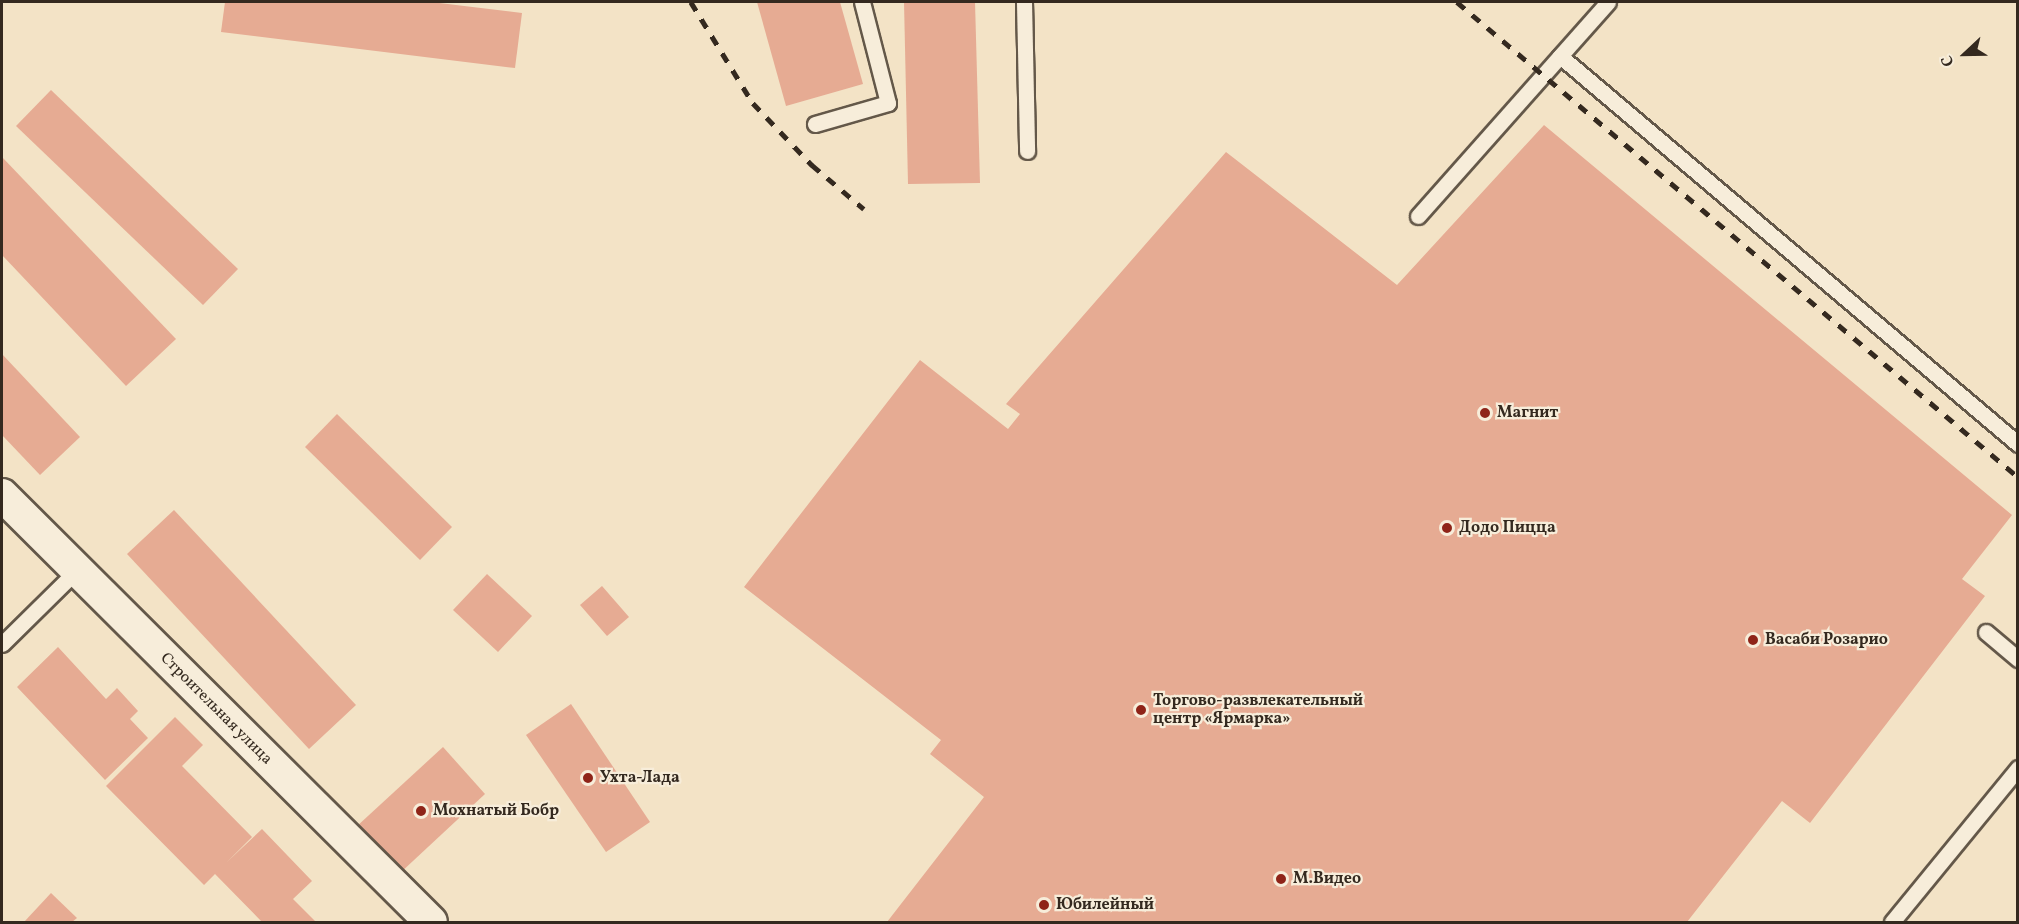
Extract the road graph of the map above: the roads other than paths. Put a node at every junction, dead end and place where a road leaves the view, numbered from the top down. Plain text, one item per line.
1 (862, 2) edge
2 (1608, 2) edge
3 (1029, 4) edge
4 (1560, 56) junction
5 (815, 124) dead end
6 (1027, 151) dead end
7 (1419, 216) dead end
8 (2018, 444) edge
9 (2, 495) edge
10 (77, 570) junction
11 (1986, 632) dead end
12 (2, 644) edge
13 (2018, 659) edge
14 (2018, 768) edge
15 (431, 922) edge
16 (1892, 922) edge

1 - 5 lane
2 - 4 lane
3 - 6 lane
4 - 7 lane
4 - 8 lane
9 - 10 street, Строительная улица
10 - 12 lane
10 - 15 street, Строительная улица
11 - 13 lane
14 - 16 lane

